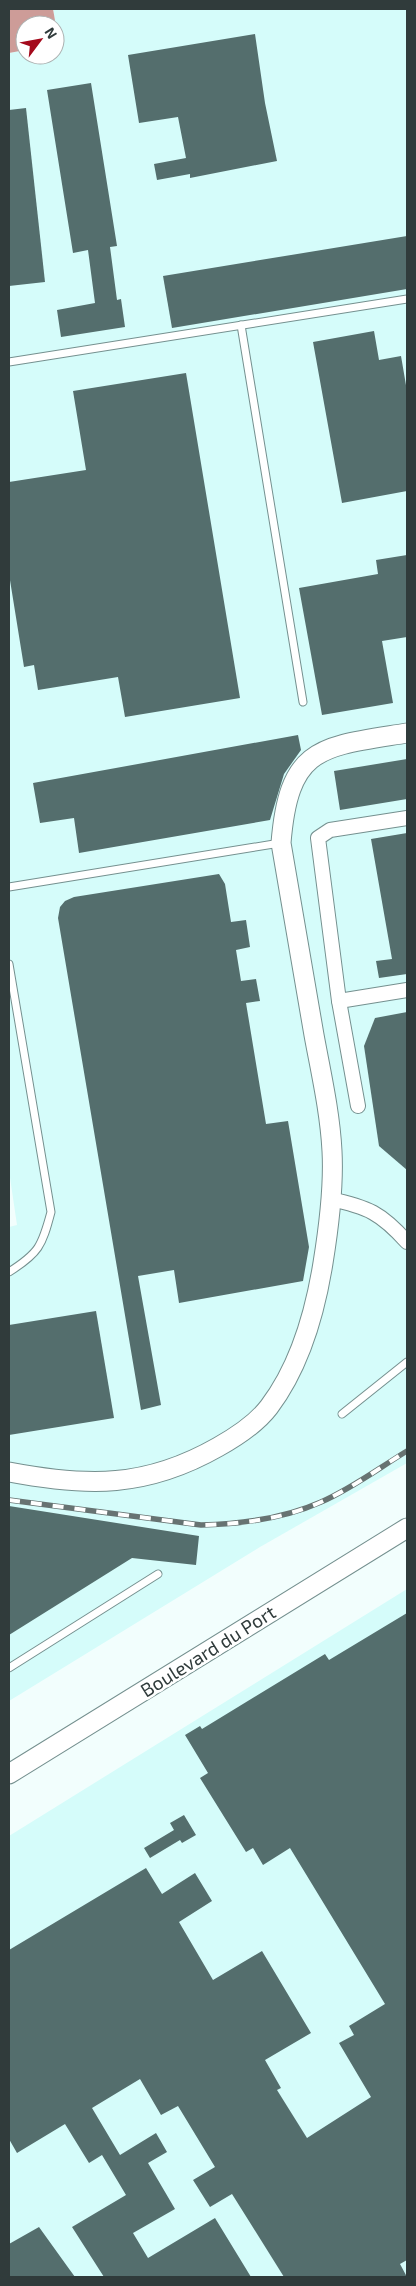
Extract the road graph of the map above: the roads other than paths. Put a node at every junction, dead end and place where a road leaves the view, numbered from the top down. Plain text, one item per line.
1 (407, 299) edge
2 (240, 325) junction
3 (9, 362) edge
4 (302, 702) dead end
5 (407, 733) edge
6 (407, 818) edge
7 (280, 843) junction
8 (9, 887) edge
9 (9, 964) edge
10 (407, 990) edge
11 (339, 1001) junction
12 (358, 1106) dead end
13 (330, 1199) junction
14 (407, 1242) edge
15 (9, 1272) edge
16 (407, 1362) edge
17 (342, 1414) dead end
18 (9, 1472) edge
19 (407, 1528) edge
20 (158, 1574) dead end
21 (9, 1668) edge
22 (9, 1774) edge

1 - 2 lane
2 - 3 lane
2 - 4 lane
5 - 7 street
6 - 11 street
7 - 8 lane
7 - 13 street
9 - 15 lane
10 - 11 street
11 - 12 street
13 - 14 street
13 - 18 street
16 - 17 lane
19 - 22 street, Boulevard du Port
20 - 21 lane

